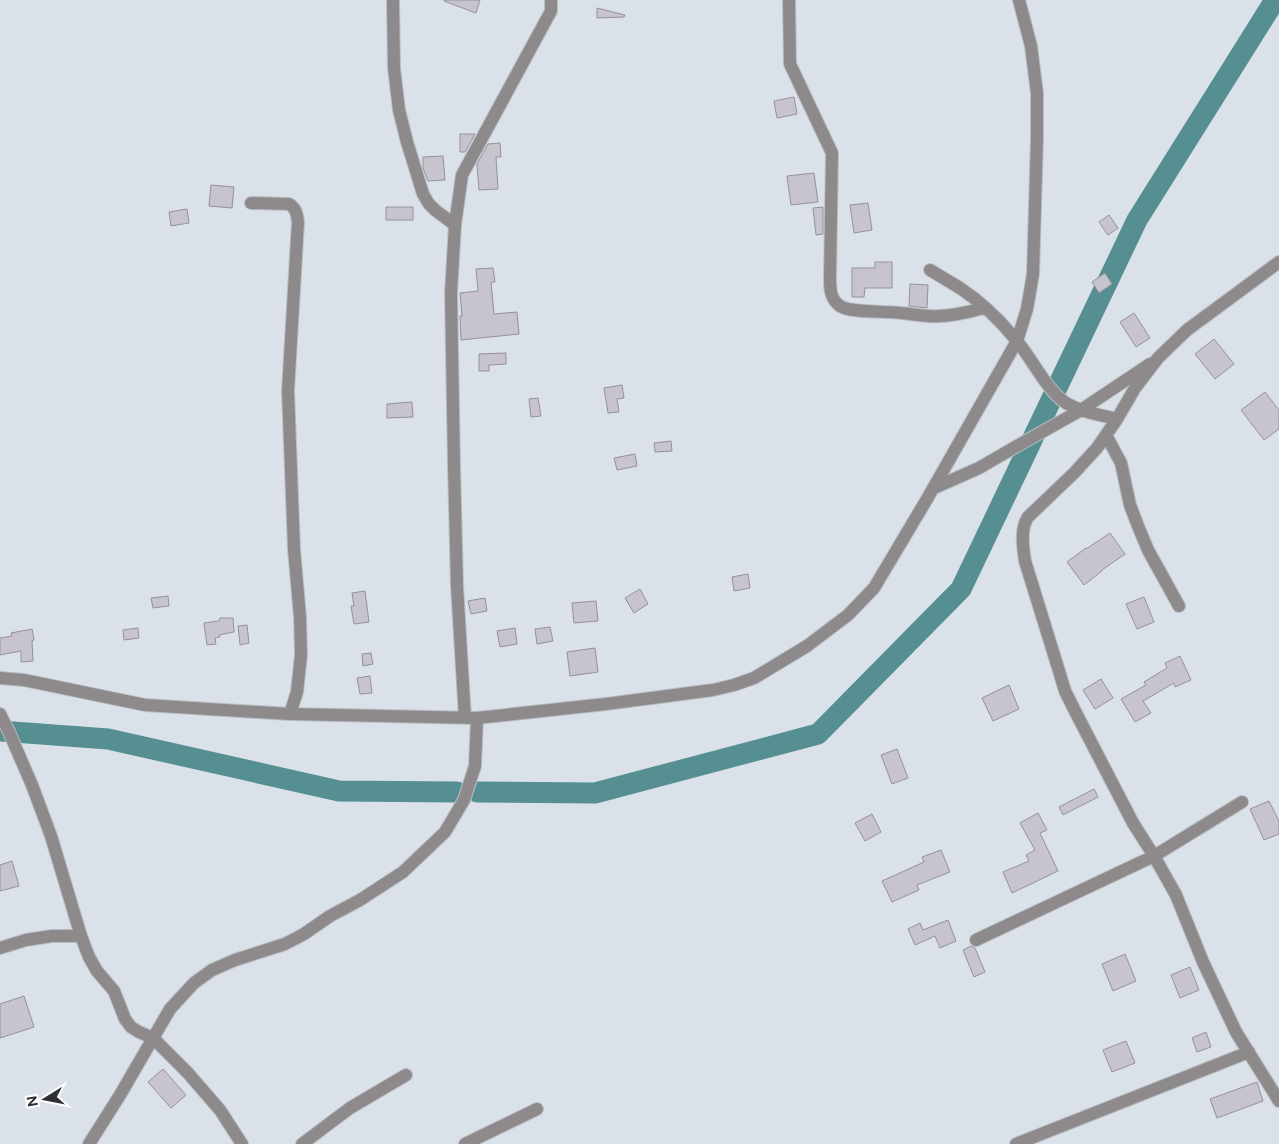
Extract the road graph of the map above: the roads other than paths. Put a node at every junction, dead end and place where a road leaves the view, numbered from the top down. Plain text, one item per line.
1 (393, 0) edge
2 (551, 0) edge
3 (789, 0) edge
4 (1019, 0) edge
5 (250, 202) dead end
6 (455, 225) junction
7 (1279, 262) edge
8 (930, 270) dead end
9 (985, 308) junction
10 (1017, 341) junction
11 (1158, 358) junction
12 (1081, 410) junction
13 (1117, 419) junction
14 (1106, 435) junction
15 (934, 488) junction
16 (1179, 606) dead end
17 (0, 678) edge
18 (0, 714) edge
19 (290, 714) junction
20 (471, 718) junction
21 (1242, 802) dead end
22 (1154, 856) junction
23 (81, 936) junction
24 (976, 940) dead end
25 (0, 948) edge
26 (153, 1038) junction
27 (1250, 1052) junction
28 (406, 1074) dead end
29 (1279, 1101) edge
30 (537, 1109) dead end
31 (89, 1144) edge
32 (242, 1144) edge
33 (302, 1144) edge
34 (465, 1144) edge
35 (1016, 1144) edge

1 - 6 street
2 - 6 street
3 - 9 street
4 - 10 street
5 - 19 street
6 - 20 street
7 - 11 street
8 - 9 street
9 - 10 street
10 - 12 street
10 - 15 street
11 - 12 street
11 - 13 street
12 - 13 street
12 - 15 street
13 - 14 street
14 - 16 street
14 - 22 street
15 - 20 street
17 - 19 street
18 - 23 street
19 - 20 street
20 - 26 street
21 - 22 street
22 - 24 street
22 - 27 street
23 - 25 street
23 - 26 street
26 - 31 street
26 - 32 street
27 - 29 street
27 - 35 street
28 - 33 street
30 - 34 street

